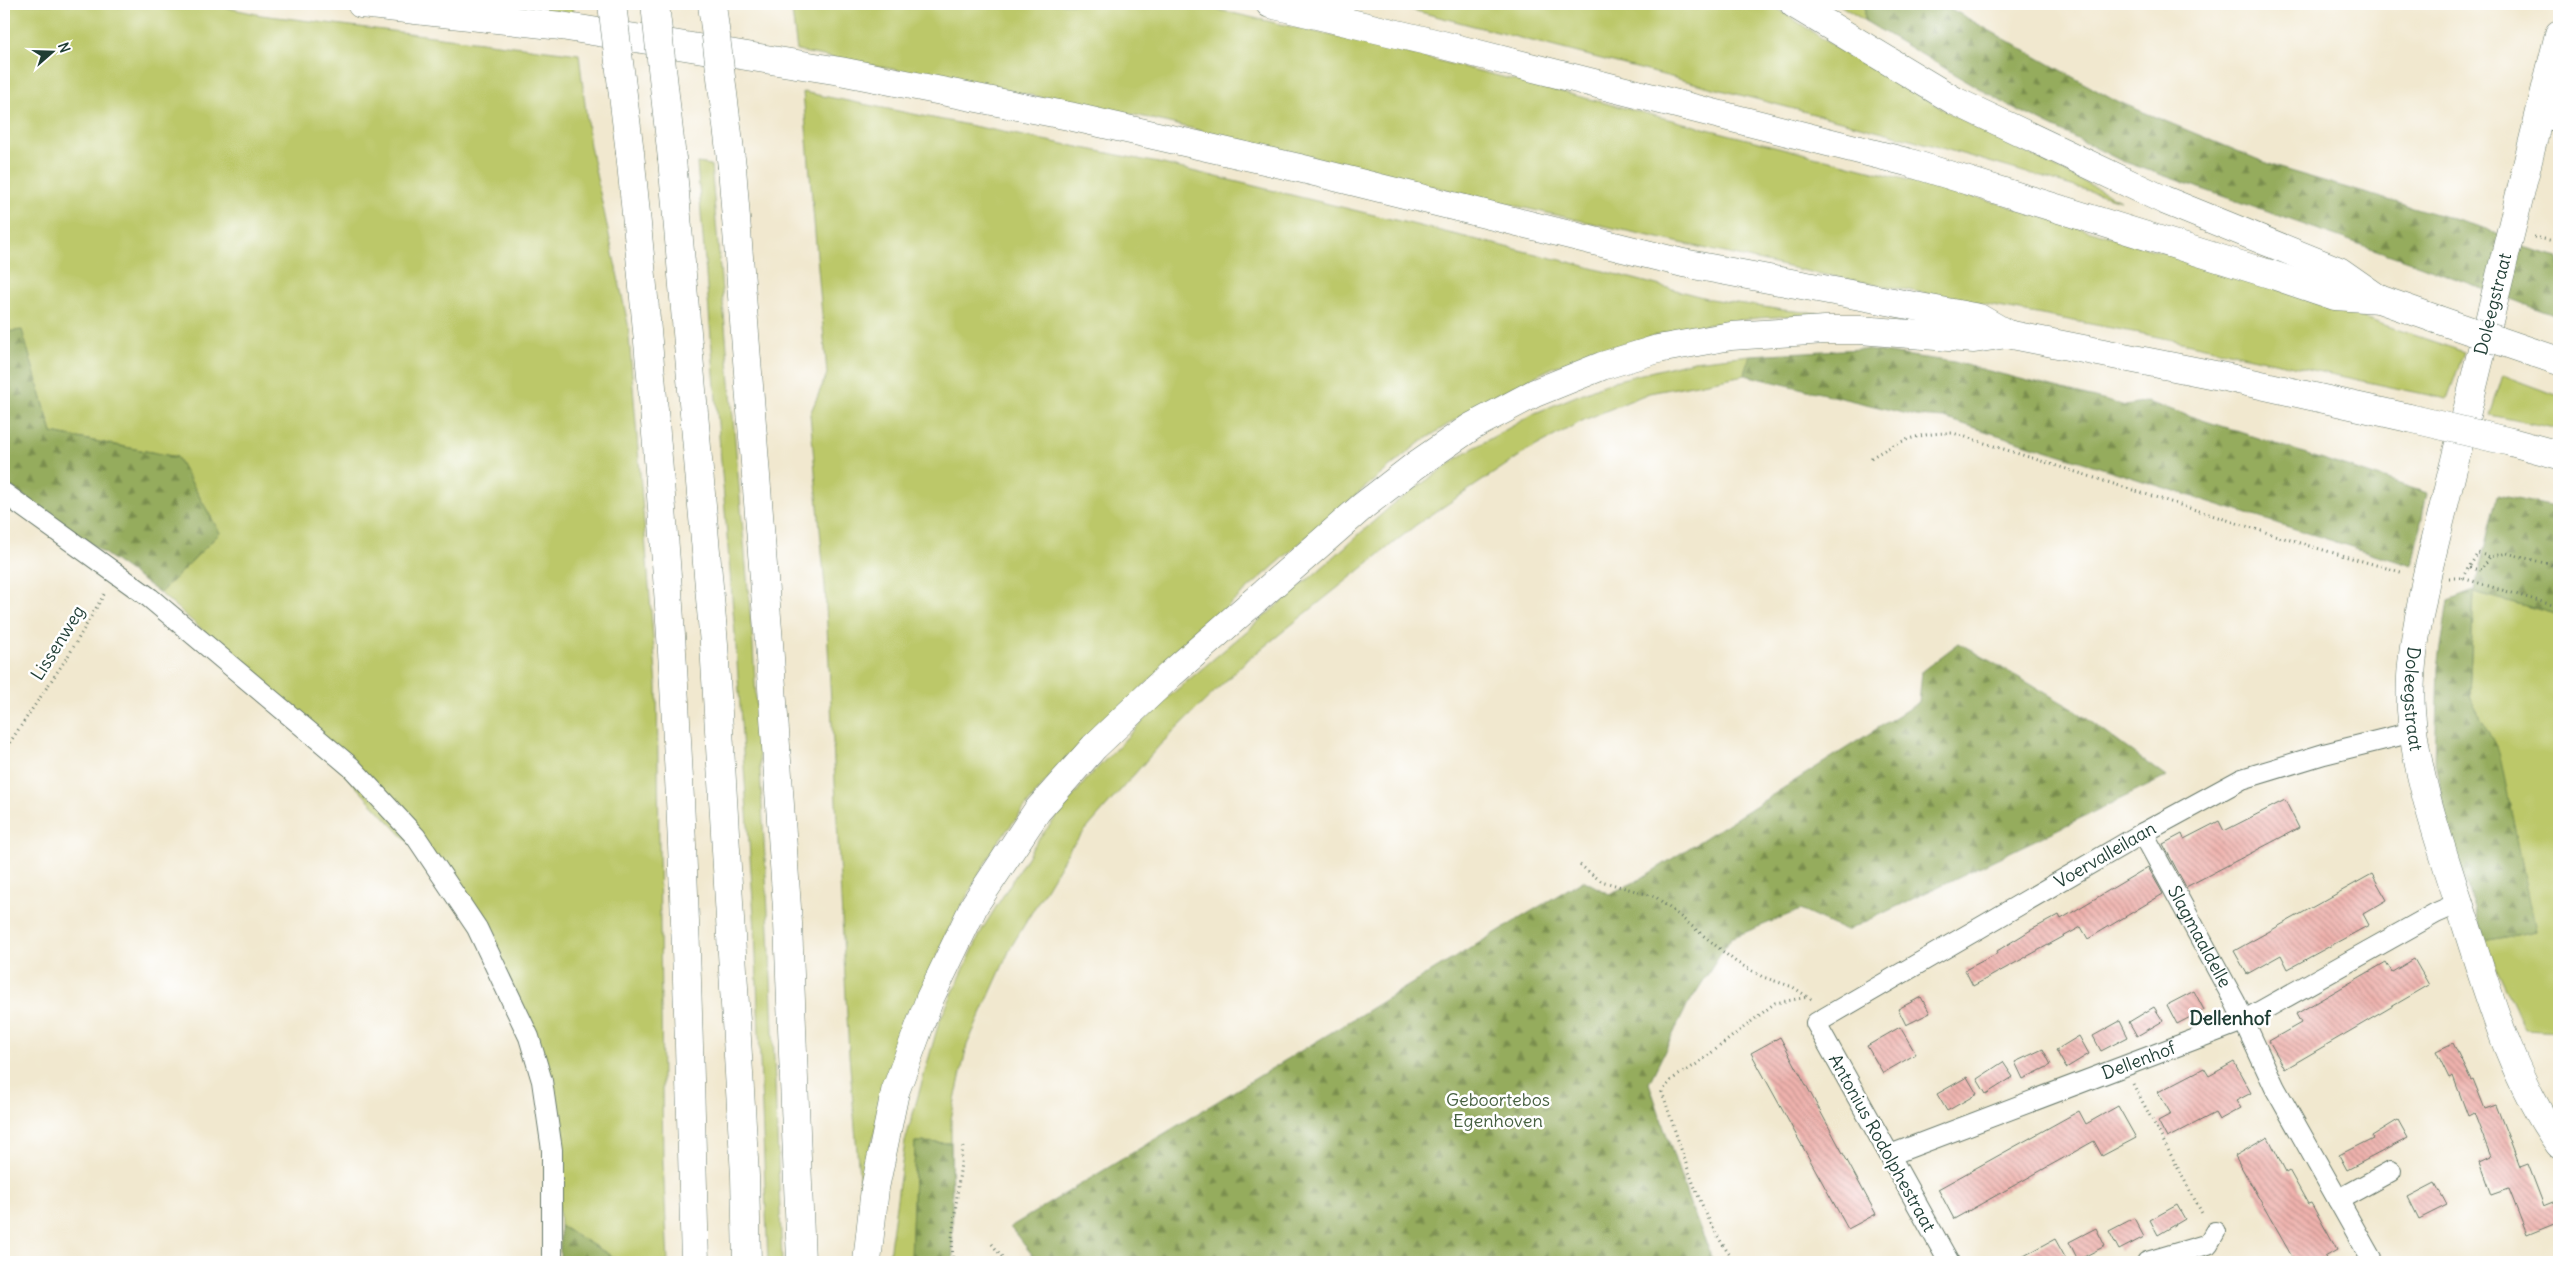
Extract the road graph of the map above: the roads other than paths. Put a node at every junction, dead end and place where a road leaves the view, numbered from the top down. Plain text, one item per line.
1 (360, 4) edge
2 (612, 4) edge
3 (655, 4) edge
4 (712, 4) edge
5 (1270, 4) edge
6 (1794, 4) edge
7 (2559, 34) edge
8 (2550, 115) edge
9 (2378, 299) junction
10 (2007, 334) junction
11 (2547, 357) edge
12 (2559, 455) edge
13 (4, 493) edge
14 (2413, 732) junction
15 (2143, 833) junction
16 (2459, 903) junction
17 (2242, 1021) junction
18 (1816, 1023) joint
19 (2559, 1144) edge
20 (1890, 1155) junction
21 (2391, 1171) dead end
22 (2338, 1200) junction
23 (2215, 1232) road end
24 (552, 1262) edge
25 (695, 1262) edge
26 (747, 1262) edge
27 (800, 1262) edge
28 (867, 1262) edge
29 (1949, 1262) edge
30 (2147, 1262) edge
31 (2373, 1262) edge

1 - 10 main road
2 - 25 main road, bridge
3 - 26 main road, bridge
4 - 27 main road, bridge
5 - 9 main road
6 - 9 main road
7 - 8 main road, Doleegstraat
8 - 14 main road, Doleegstraat
9 - 11 main road, bridge
10 - 12 main road, bridge
10 - 28 main road
13 - 24 street
14 - 15 street, Voervalleilaan
14 - 16 main road, Doleegstraat
15 - 17 street, Slagmaaldelle
15 - 18 street, Voervalleilaan
16 - 17 street, Dellenhof
16 - 19 main road, Doleegstraat
17 - 20 street, Dellenhof
17 - 22 street, Slagmaaldelle
18 - 20 street, Antonius Rodolphestraat
20 - 29 street, Antonius Rodolphestraat
21 - 22 street
22 - 31 street, Slagmaaldelle
23 - 30 street

